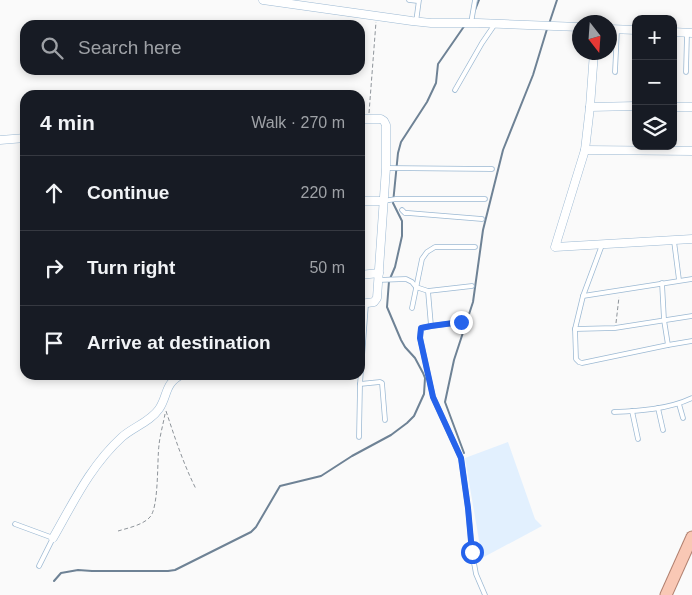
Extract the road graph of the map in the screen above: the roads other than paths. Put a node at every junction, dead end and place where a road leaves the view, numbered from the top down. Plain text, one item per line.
1 (263, 0) edge
2 (409, 0) edge
3 (475, 0) edge
4 (418, 1) edge
5 (416, 22) junction
6 (471, 23) junction
7 (495, 24) junction
8 (572, 27) edge
9 (617, 29) edge
10 (632, 30) edge
11 (689, 33) edge
12 (593, 60) edge
13 (614, 60) edge
14 (615, 72) dead end
15 (686, 72) dead end
16 (455, 90) dead end
17 (632, 106) edge
18 (590, 107) junction
19 (677, 107) edge
20 (692, 107) edge
21 (365, 119) edge
22 (20, 138) edge
23 (0, 140) edge
24 (632, 149) edge
25 (584, 150) junction
26 (677, 150) edge
27 (692, 151) edge
28 (386, 168) junction
29 (492, 169) dead end
30 (485, 199) dead end
31 (365, 201) edge
32 (383, 201) junction
33 (402, 210) dead end
34 (482, 219) dead end
35 (692, 239) edge
36 (674, 240) junction
37 (602, 244) junction
38 (475, 247) dead end
39 (365, 275) edge
40 (378, 276) junction
41 (692, 278) edge
42 (679, 280) junction
43 (662, 283) junction
44 (472, 286) dead end
45 (416, 287) junction
46 (428, 291) junction
47 (583, 296) junction
48 (365, 304) edge
49 (412, 308) dead end
50 (692, 316) edge
51 (664, 320) junction
52 (461, 322) dead end
53 (431, 326) junction
54 (575, 329) junction
55 (692, 341) edge
56 (668, 345) junction
57 (173, 380) edge
58 (360, 380) edge
59 (360, 384) junction
60 (692, 398) edge
61 (679, 404) junction
62 (658, 408) junction
63 (632, 411) junction
64 (614, 412) dead end
65 (683, 418) dead end
66 (385, 420) dead end
67 (663, 430) dead end
68 (359, 437) dead end
69 (638, 439) dead end
70 (15, 524) dead end
71 (53, 538) junction
72 (692, 538) edge
73 (39, 566) dead end
74 (485, 595) edge
75 (666, 595) edge

1 - 5 street
2 - 4 lane
3 - 6 lane
4 - 5 lane
5 - 6 street
6 - 7 street
7 - 8 street
7 - 16 lane
9 - 10 street
11 - 15 lane
12 - 18 street
13 - 14 lane
17 - 18 street
18 - 25 street
19 - 20 street
21 - 28 street
22 - 23 street
24 - 25 street
25 - 37 street
26 - 27 street
28 - 29 lane
28 - 32 street
30 - 32 lane
31 - 32 street
32 - 40 street
33 - 34 lane
35 - 36 street
36 - 37 street
36 - 42 lane
37 - 47 lane
38 - 45 lane
39 - 40 street
40 - 45 lane
40 - 48 street
41 - 42 lane
42 - 43 lane
43 - 47 lane
43 - 51 lane
44 - 46 lane
45 - 46 lane
45 - 49 lane
46 - 53 lane
47 - 54 lane
50 - 51 lane
51 - 54 lane
51 - 56 lane
52 - 53 lane
53 - 74 lane
54 - 56 lane
55 - 56 lane
57 - 71 street
58 - 59 lane
59 - 66 lane
59 - 68 lane
60 - 61 lane
61 - 62 lane
61 - 65 lane
62 - 63 lane
62 - 67 lane
63 - 64 lane
63 - 69 lane
70 - 71 lane
71 - 73 lane
72 - 75 main road

